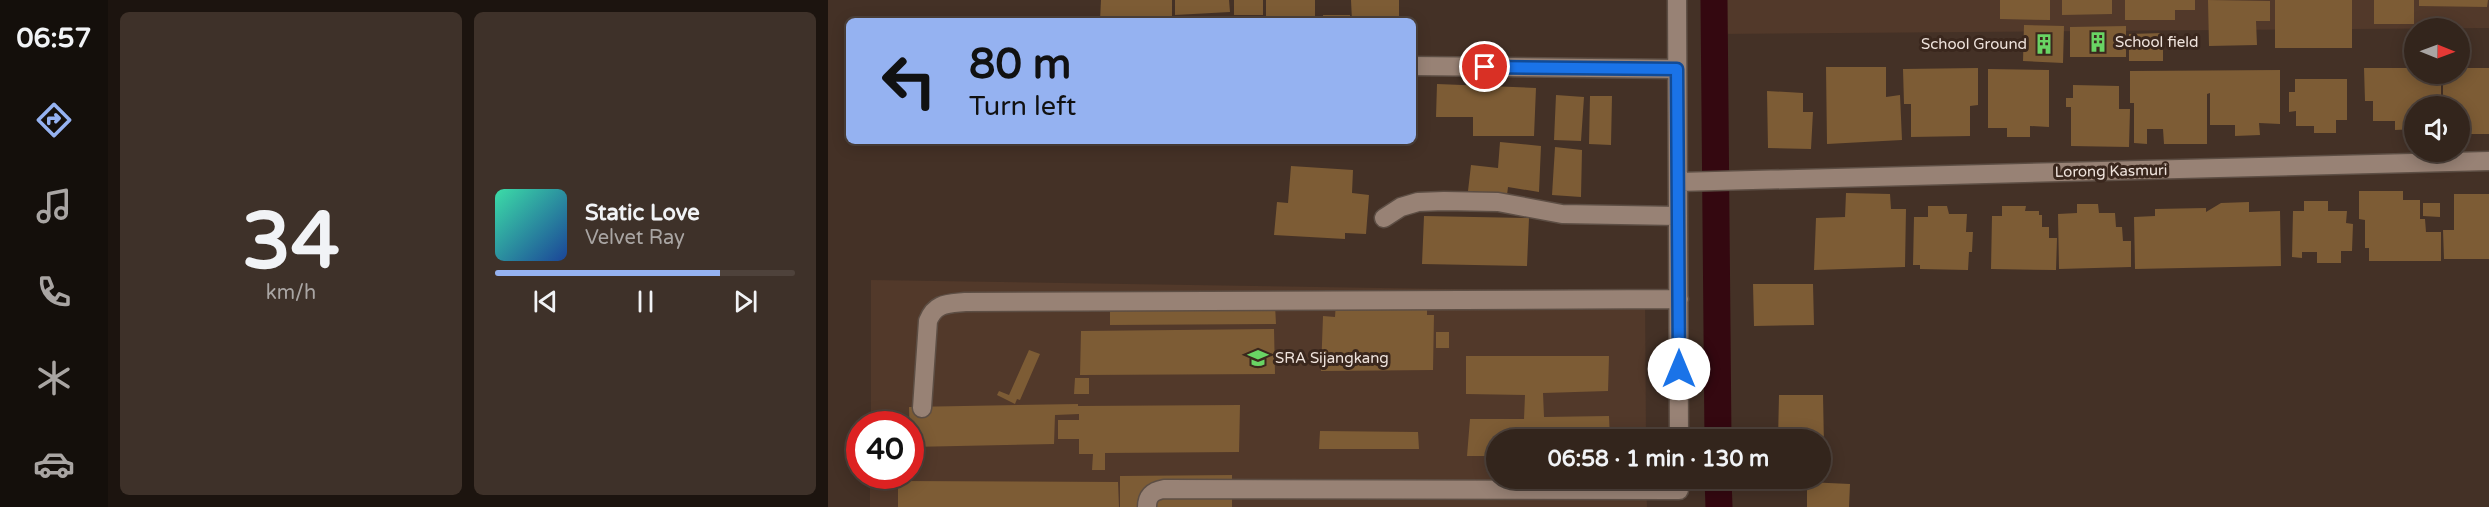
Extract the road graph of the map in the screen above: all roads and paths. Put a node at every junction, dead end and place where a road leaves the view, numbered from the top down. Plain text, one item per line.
1 (1677, 0) edge
2 (1416, 66) edge
3 (1677, 69) junction
4 (2489, 161) edge
5 (1687, 182) junction
6 (1678, 216) junction
7 (1384, 218) dead end
8 (1679, 299) junction
9 (922, 408) dead end
10 (1679, 429) edge
11 (1679, 492) edge
12 (1147, 507) edge

1 - 3 street
2 - 3 street
3 - 5 street
4 - 5 street, Lorong Kasmuri
5 - 6 street
6 - 7 street
6 - 8 street
8 - 9 street
8 - 10 street
11 - 12 street

